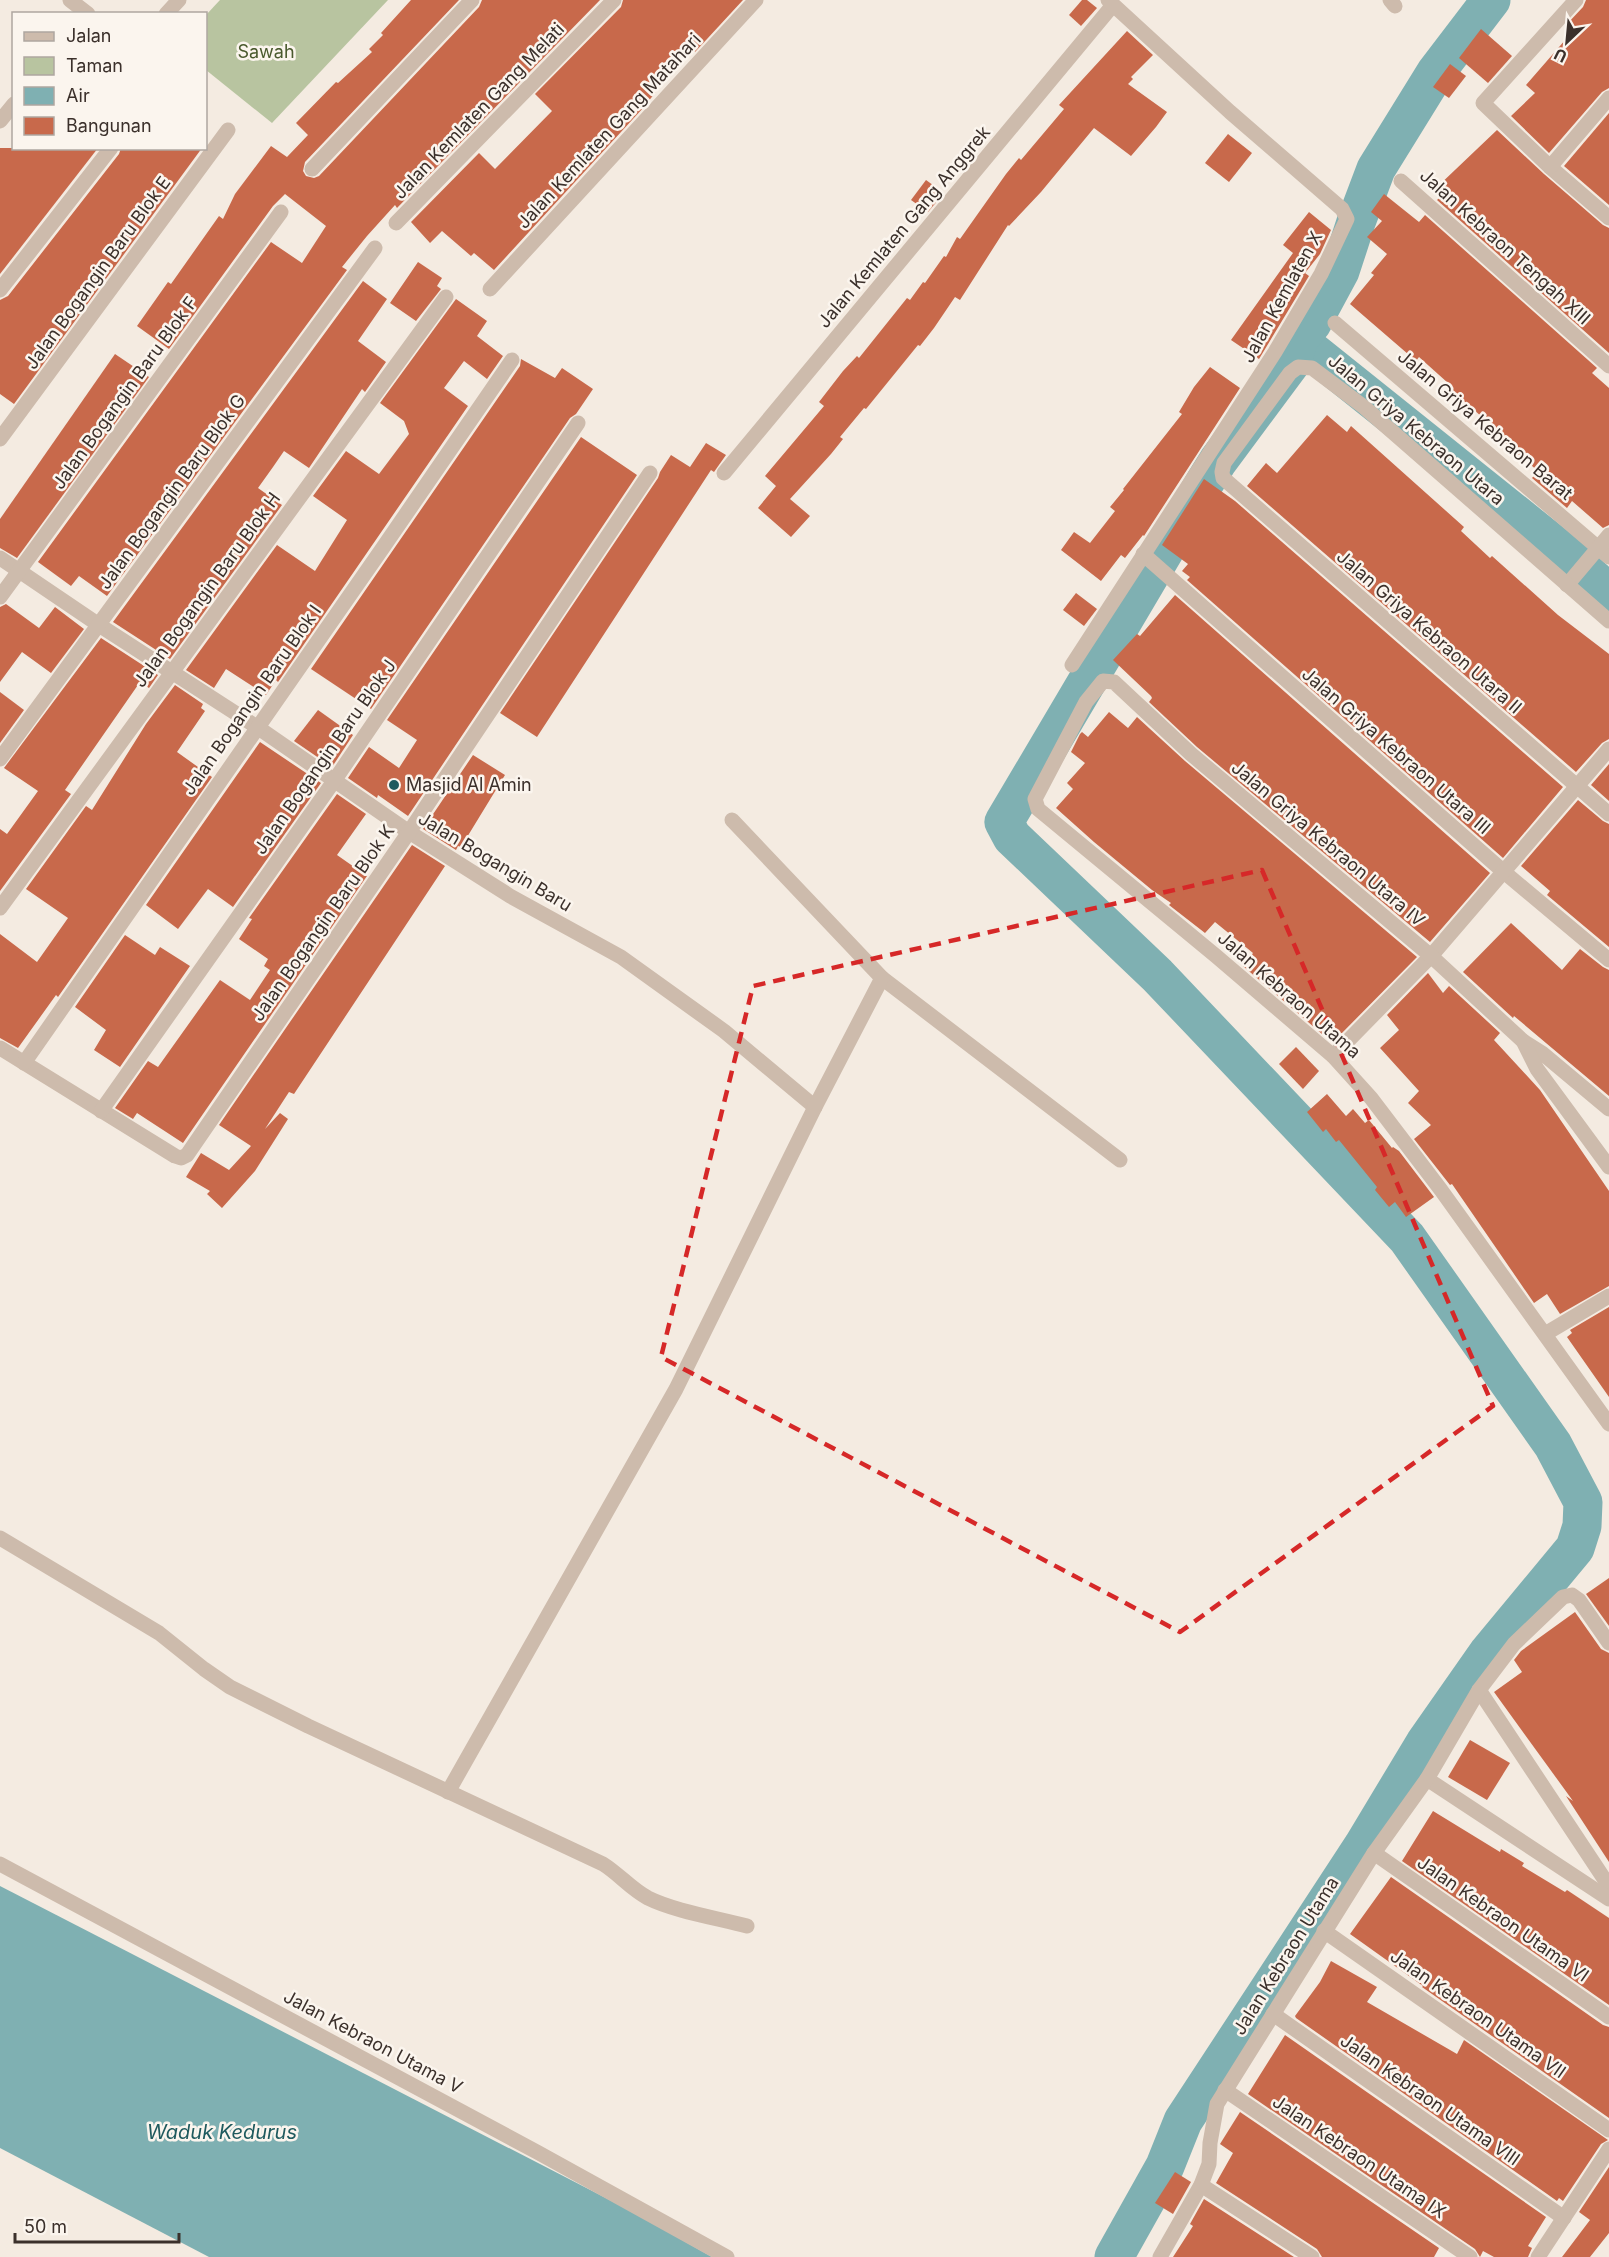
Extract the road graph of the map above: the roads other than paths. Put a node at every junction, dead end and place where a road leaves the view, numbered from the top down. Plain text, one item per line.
1 (70, 0) edge
2 (179, 0) edge
3 (472, 0) edge
4 (614, 0) edge
5 (756, 0) edge
6 (1576, 0) edge
7 (1111, 2) edge
8 (85, 12) edge
9 (168, 12) edge
10 (1609, 98) edge
11 (12, 106) edge
12 (0, 121) edge
13 (228, 130) dead end
14 (109, 150) edge
15 (1550, 167) junction
16 (312, 169) dead end
17 (1401, 181) dead end
18 (281, 212) dead end
19 (1609, 218) edge
20 (396, 223) dead end
21 (375, 248) dead end
22 (490, 289) dead end
23 (0, 290) edge
24 (446, 297) dead end
25 (1335, 323) dead end
26 (512, 360) dead end
27 (1609, 366) edge
28 (578, 423) dead end
29 (0, 439) edge
30 (650, 473) dead end
31 (724, 473) dead end
32 (1223, 478) joint
33 (1609, 535) edge
34 (1143, 554) junction
35 (1599, 554) edge
36 (0, 558) edge
37 (19, 571) junction
38 (1570, 582) junction
39 (0, 597) edge
40 (1609, 621) edge
41 (99, 625) junction
42 (1072, 665) dead end
43 (171, 671) junction
44 (1107, 680) joint
45 (256, 728) junction
46 (1609, 748) edge
47 (0, 759) edge
48 (334, 781) junction
49 (1575, 786) junction
50 (1609, 814) edge
51 (732, 820) dead end
52 (409, 832) junction
53 (1504, 872) junction
54 (0, 908) edge
55 (1431, 956) junction
56 (1609, 960) edge
57 (882, 978) junction
58 (1523, 1041) junction
59 (0, 1048) edge
60 (1333, 1056) junction
61 (24, 1063) junction
62 (815, 1107) junction
63 (1609, 1109) edge
64 (101, 1111) junction
65 (1120, 1160) dead end
66 (1609, 1167) edge
67 (1609, 1296) edge
68 (1545, 1334) junction
69 (1609, 1424) edge
70 (0, 1538) edge
71 (1609, 1642) edge
72 (1479, 1690) junction
73 (1427, 1779) junction
74 (454, 1795) junction
75 (1374, 1853) junction
76 (0, 1863) edge
77 (1609, 1886) edge
78 (1609, 1899) edge
79 (747, 1926) dead end
80 (1324, 1931) junction
81 (1273, 2014) junction
82 (1609, 2017) edge
83 (1225, 2090) junction
84 (1609, 2130) edge
85 (1609, 2149) edge
86 (1201, 2185) junction
87 (1564, 2218) junction
88 (727, 2257) edge
89 (1161, 2257) edge
90 (1312, 2257) edge
91 (1470, 2257) edge
92 (1538, 2257) edge

1 - 8 street
2 - 9 street
3 - 16 street
4 - 20 street, Jalan Kemlaten Gang Melati
5 - 22 street, Jalan Kemlaten Gang Matahari
6 - 15 street
7 - 31 street, Jalan Kemlaten Gang Anggrek
7 - 34 street, Jalan Kemlaten X
10 - 15 street
11 - 12 street
13 - 29 street, Jalan Bogangin Baru Blok E
14 - 23 street
15 - 19 street
17 - 27 street, Jalan Kebraon Tengah XIII
18 - 37 street, Jalan Bogangin Baru Blok F
21 - 41 street, Jalan Bogangin Baru Blok G
24 - 43 street, Jalan Bogangin Baru Blok H
25 - 35 street, Jalan Griya Kebraon Barat
26 - 45 street, Jalan Bogangin Baru Blok I
28 - 48 street, Jalan Bogangin Baru Blok J
30 - 52 street, Jalan Bogangin Baru Blok K
32 - 38 street, Jalan Griya Kebraon Utara
32 - 49 street, Jalan Griya Kebraon Utara II
33 - 35 street
34 - 42 street, Jalan Kemlaten X
34 - 53 street, Jalan Griya Kebraon Utara III
35 - 38 street
36 - 37 street, Jalan Bogangin Baru
37 - 39 street, Jalan Bogangin Baru Blok F
37 - 41 street, Jalan Bogangin Baru
38 - 40 street, Jalan Griya Kebraon Utara
41 - 43 street, Jalan Bogangin Baru
41 - 47 street, Jalan Bogangin Baru Blok G
43 - 45 street, Jalan Bogangin Baru
43 - 54 street, Jalan Bogangin Baru Blok H
44 - 55 street, Jalan Griya Kebraon Utara IV
44 - 60 street, Jalan Kebraon Utama
45 - 48 street, Jalan Bogangin Baru
45 - 61 street, Jalan Bogangin Baru Blok I
46 - 49 street
48 - 52 street, Jalan Bogangin Baru
48 - 64 street, Jalan Bogangin Baru Blok J
49 - 50 street, Jalan Griya Kebraon Utara II
49 - 53 street
51 - 57 street
52 - 62 street, Jalan Bogangin Baru
52 - 64 street, Jalan Bogangin Baru Blok K
53 - 55 street
53 - 56 street, Jalan Griya Kebraon Utara III
55 - 58 street, Jalan Griya Kebraon Utara IV
55 - 60 street
57 - 62 street
57 - 65 street
58 - 63 street, Jalan Griya Kebraon Utara IV
58 - 66 street, Jalan Griya Kebraon Utara IV
59 - 61 street
60 - 68 street, Jalan Kebraon Utama
61 - 64 street
62 - 74 street
67 - 68 street
68 - 69 street, Jalan Kebraon Utama
70 - 74 street
71 - 72 street, Jalan Kebraon Utama
72 - 73 street, Jalan Kebraon Utama
72 - 77 street
73 - 75 street, Jalan Kebraon Utama
73 - 78 street
74 - 79 street
75 - 80 street, Jalan Kebraon Utama
75 - 82 street, Jalan Kebraon Utama VI
76 - 88 street, Jalan Kebraon Utama V
80 - 81 street, Jalan Kebraon Utama
80 - 84 street, Jalan Kebraon Utama VII
81 - 83 street, Jalan Kebraon Utama
81 - 87 street, Jalan Kebraon Utama VIII
83 - 86 street, Jalan Kebraon Utama
83 - 91 street, Jalan Kebraon Utama IX
85 - 87 street
86 - 89 street, Jalan Kebraon Utama
86 - 90 street
87 - 92 street

